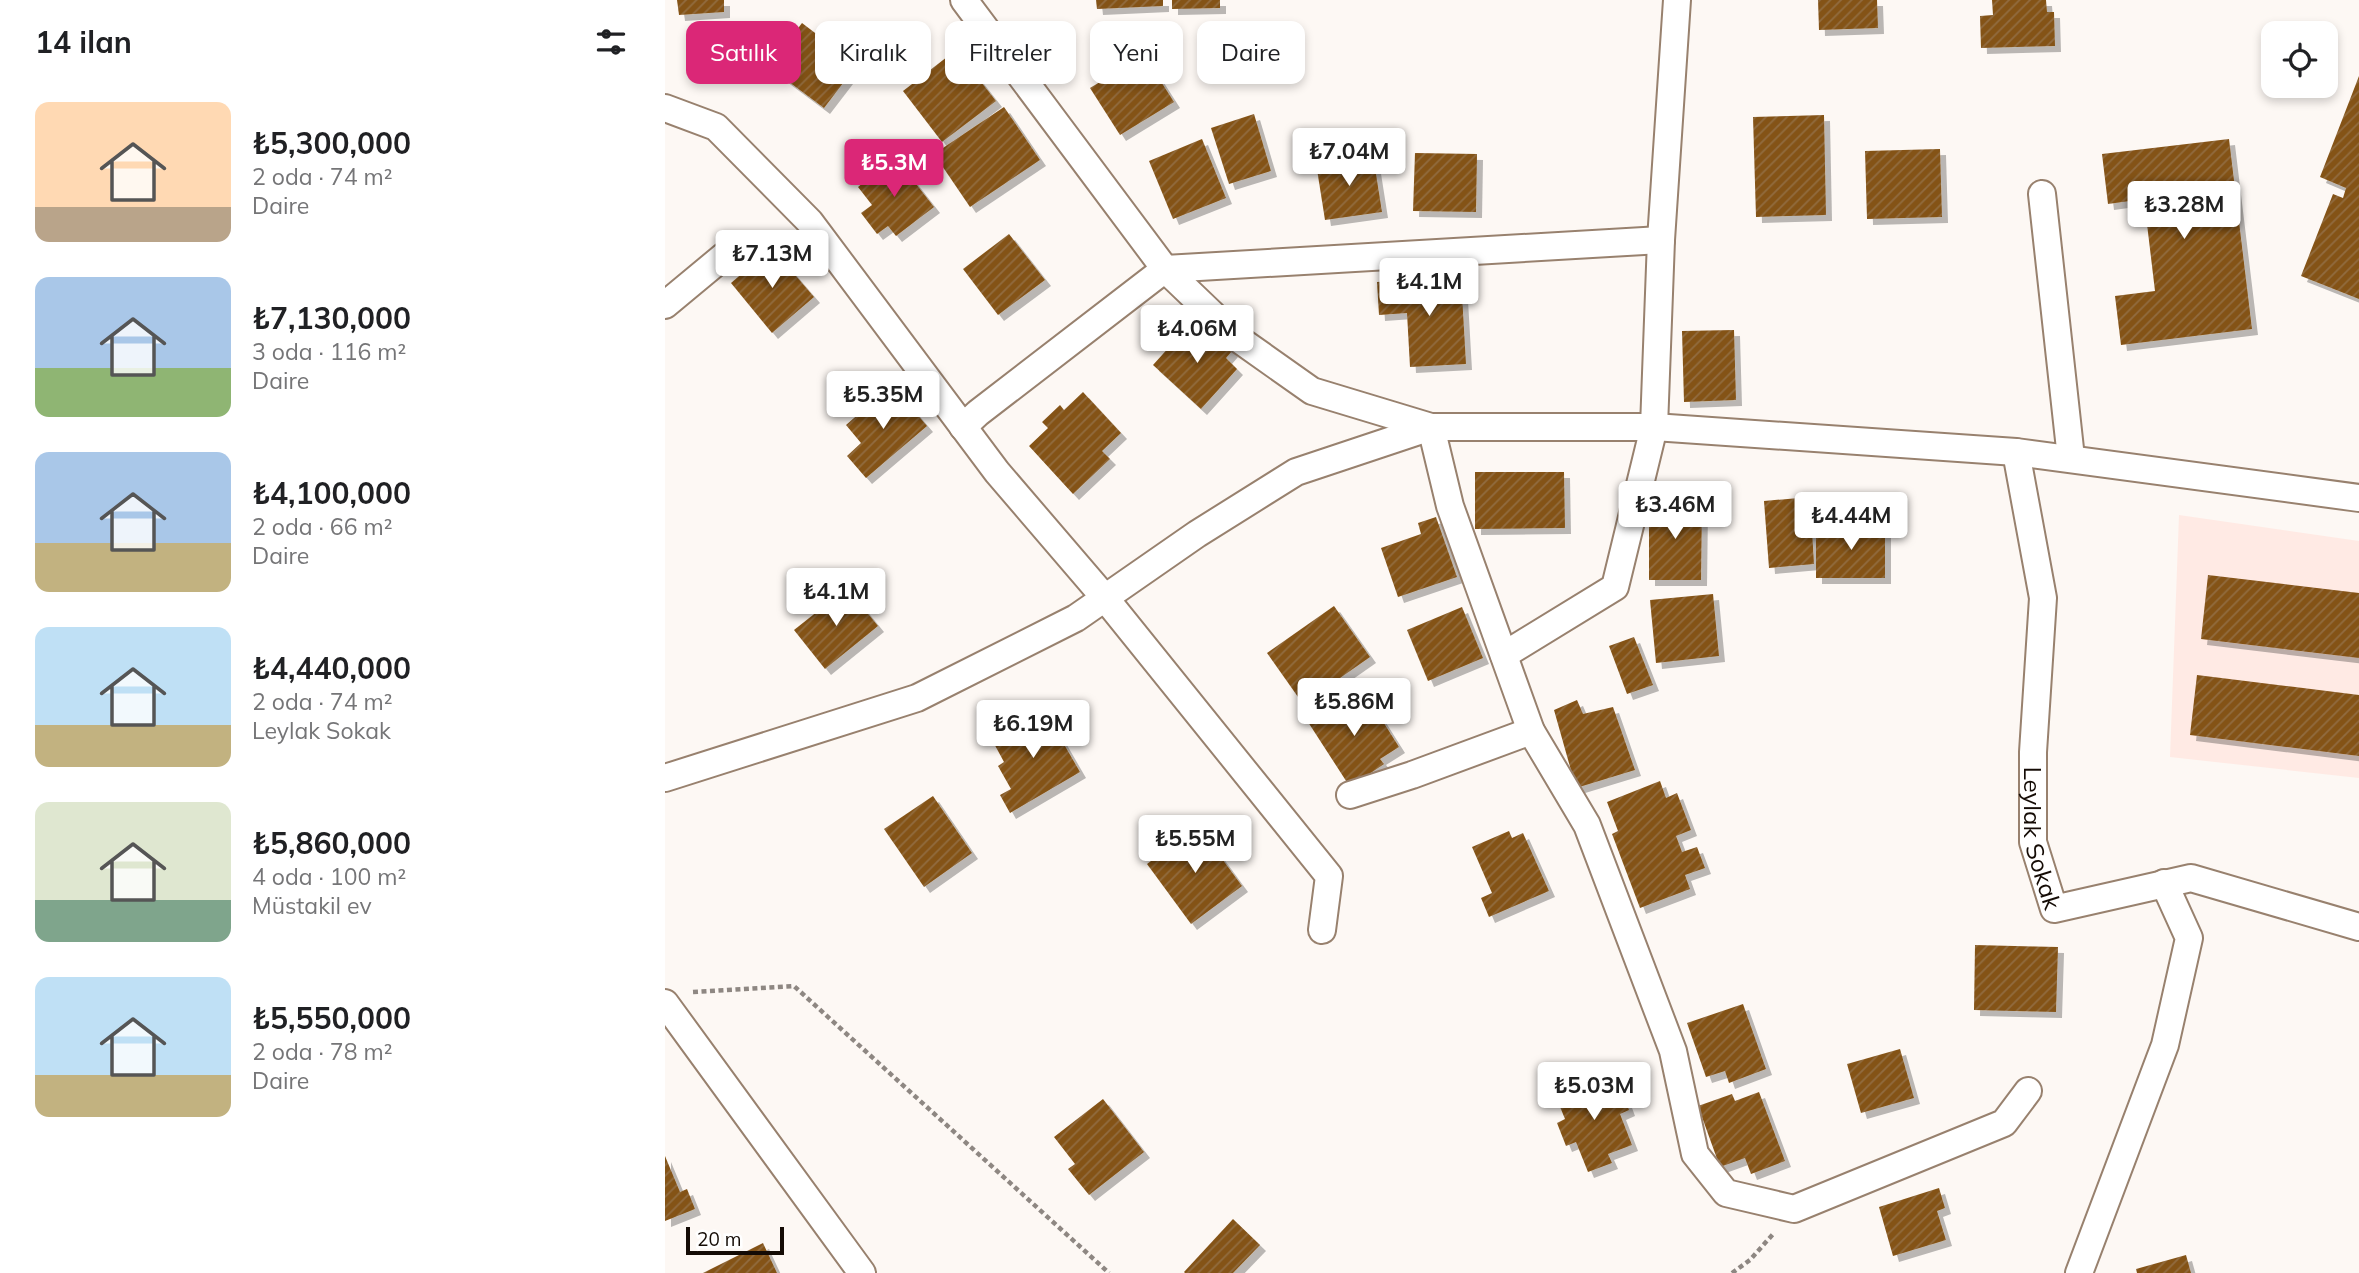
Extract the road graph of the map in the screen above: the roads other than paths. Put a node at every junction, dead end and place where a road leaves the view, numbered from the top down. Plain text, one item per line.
1 (964, 0) edge
2 (1677, 0) edge
3 (665, 108) edge
4 (2042, 194) dead end
5 (1661, 240) junction
6 (724, 256) dead end
7 (1165, 270) junction
8 (665, 305) edge
9 (963, 427) junction
10 (1431, 427) junction
11 (1654, 427) junction
12 (2016, 452) junction
13 (2071, 458) junction
14 (2359, 498) edge
15 (1105, 598) junction
16 (1504, 655) junction
17 (1531, 731) junction
18 (665, 778) edge
19 (1350, 795) dead end
20 (2164, 883) junction
21 (2359, 927) edge
22 (1322, 930) dead end
23 (665, 1003) edge
24 (2028, 1091) dead end
25 (862, 1273) edge
26 (2079, 1273) edge

1 - 7 street
2 - 5 street
3 - 9 street
4 - 13 street
5 - 7 street
5 - 11 street
6 - 8 street
7 - 9 street
7 - 10 street
9 - 15 street
10 - 11 street
10 - 15 street
10 - 16 street
11 - 12 street
11 - 16 street
12 - 13 street
12 - 20 street, Leylak Sokak
13 - 14 street
15 - 18 street
15 - 22 street
16 - 17 street
17 - 19 street
17 - 24 street
20 - 21 street, Leylak Sokak
20 - 26 street
23 - 25 street

